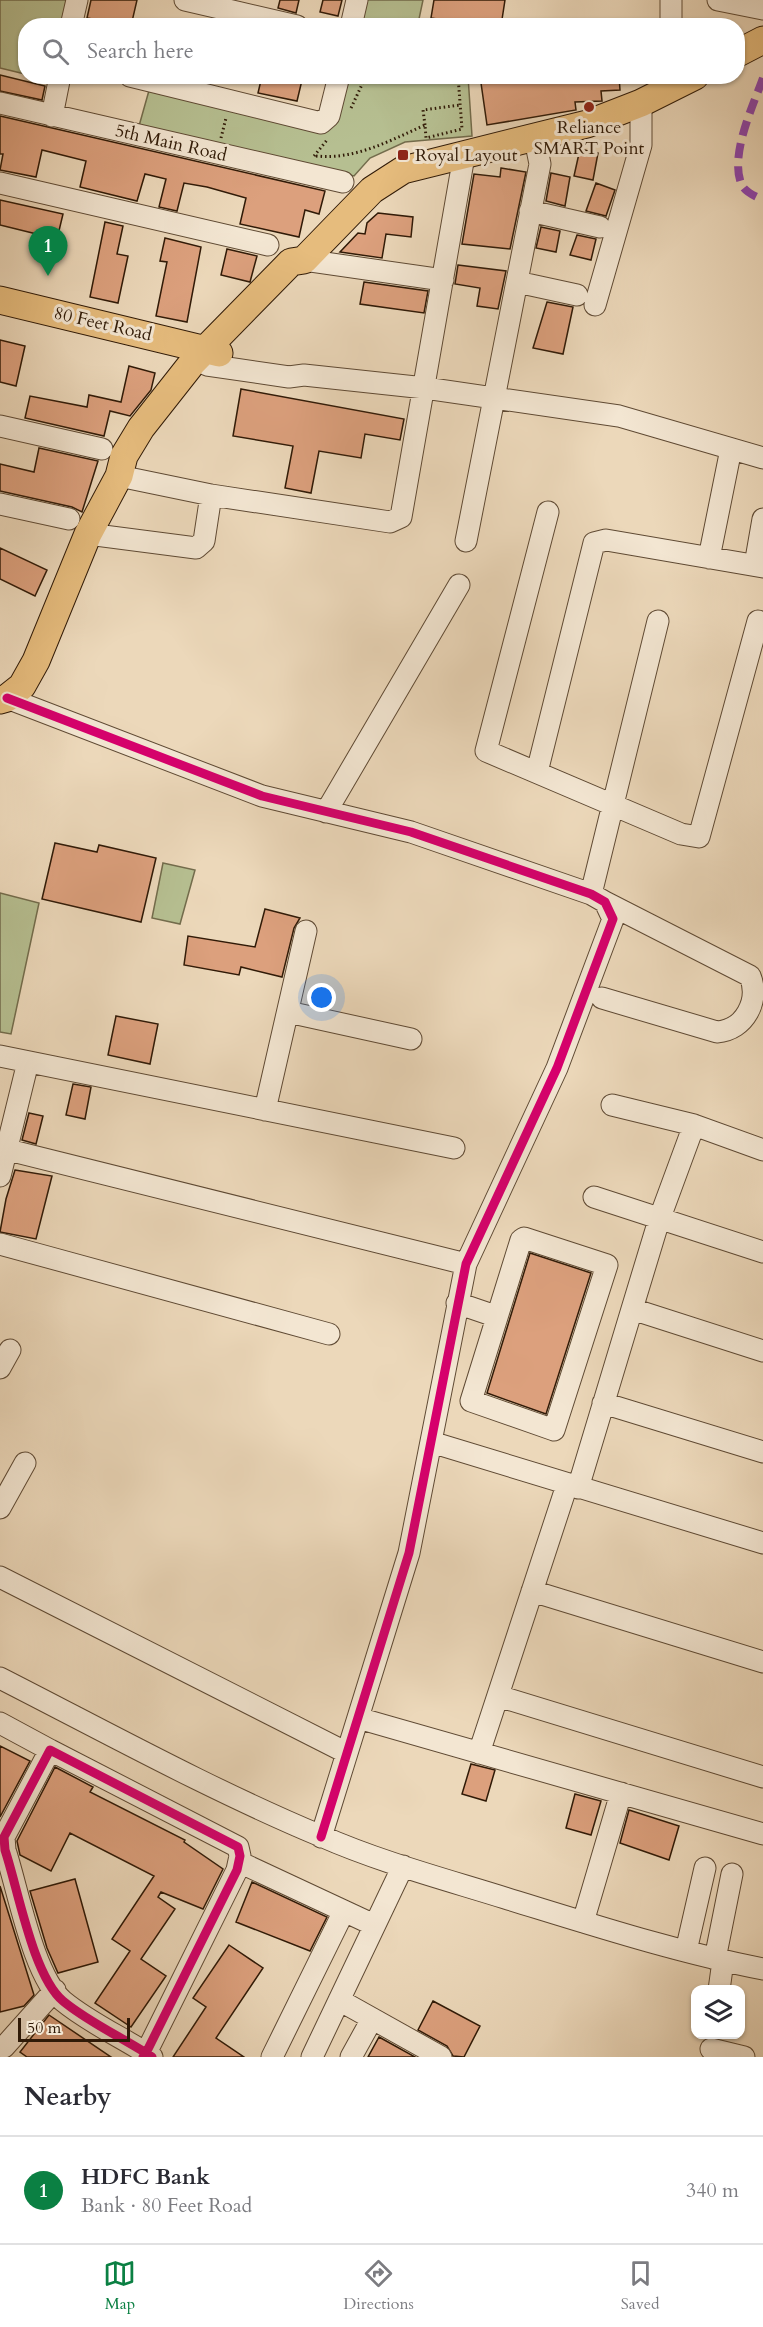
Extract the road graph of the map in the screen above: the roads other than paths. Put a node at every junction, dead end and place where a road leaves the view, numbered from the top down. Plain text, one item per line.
1 (77, 0) edge
2 (185, 0) edge
3 (357, 0) edge
4 (671, 0) edge
5 (718, 0) edge
6 (763, 9) edge
7 (73, 18) edge
8 (263, 18) edge
9 (353, 18) edge
10 (671, 18) edge
11 (763, 40) edge
12 (745, 50) edge
13 (58, 84) edge
14 (161, 84) edge
15 (337, 84) edge
16 (675, 84) edge
17 (0, 103) edge
18 (641, 103) junction
19 (52, 116) junction
20 (535, 139) junction
21 (464, 156) junction
22 (343, 182) dead end
23 (0, 183) edge
24 (530, 211) junction
25 (600, 227) dead end
26 (268, 245) dead end
27 (304, 260) junction
28 (443, 280) junction
29 (517, 282) junction
30 (0, 300) edge
31 (0, 319) edge
32 (206, 357) junction
33 (425, 388) junction
34 (495, 398) junction
35 (0, 426) edge
36 (102, 449) dead end
37 (731, 449) junction
38 (763, 458) edge
39 (119, 476) junction
40 (211, 495) junction
41 (0, 504) edge
42 (548, 512) dead end
43 (763, 519) edge
44 (79, 527) junction
45 (466, 541) dead end
46 (709, 558) junction
47 (759, 566) edge
48 (459, 585) dead end
49 (658, 621) dead end
50 (758, 621) dead end
51 (4, 699) edge
52 (537, 772) junction
53 (612, 805) junction
54 (326, 812) junction
55 (598, 898) junction
56 (306, 931) dead end
57 (602, 998) dead end
58 (288, 1012) junction
59 (411, 1039) dead end
60 (0, 1056) edge
61 (28, 1062) junction
62 (612, 1105) dead end
63 (265, 1110) junction
64 (694, 1125) junction
65 (454, 1148) dead end
66 (3, 1149) edge
67 (763, 1150) edge
68 (0, 1176) edge
69 (594, 1197) dead end
70 (658, 1220) junction
71 (0, 1244) edge
72 (763, 1252) edge
73 (466, 1264) junction
74 (457, 1303) junction
75 (632, 1308) junction
76 (495, 1316) junction
77 (329, 1334) dead end
78 (763, 1351) edge
79 (603, 1403) junction
80 (431, 1442) junction
81 (763, 1452) edge
82 (25, 1463) dead end
83 (573, 1486) junction
84 (0, 1508) edge
85 (763, 1543) edge
86 (0, 1577) edge
87 (532, 1591) junction
88 (763, 1662) edge
89 (0, 1678) edge
90 (498, 1696) junction
91 (358, 1718) junction
92 (0, 1723) edge
93 (50, 1750) junction
94 (347, 1753) junction
95 (479, 1753) junction
96 (763, 1777) edge
97 (621, 1793) junction
98 (763, 1834) edge
99 (321, 1837) junction
100 (239, 1862) junction
101 (403, 1866) junction
102 (705, 1868) dead end
103 (732, 1874) dead end
104 (344, 1911) junction
105 (583, 1922) junction
106 (374, 1925) junction
107 (686, 1951) junction
108 (719, 1960) junction
109 (763, 1969) edge
110 (719, 1985) edge
111 (55, 1990) junction
112 (339, 2000) junction
113 (372, 2019) junction
114 (711, 2047) edge
115 (6, 2049) edge
116 (147, 2056) edge
117 (272, 2057) edge
118 (312, 2057) edge
119 (351, 2057) edge
120 (441, 2057) edge
121 (744, 2057) edge

1 - 7 street
2 - 8 street
3 - 9 street
4 - 10 street
5 - 6 street
11 - 12 main road
13 - 19 street
14 - 15 street
16 - 18 main road
17 - 19 street, 5th Main Road
18 - 20 main road
18 - 29 street
19 - 22 street, 5th Main Road
20 - 21 main road
20 - 24 street
21 - 27 main road
21 - 28 street
23 - 26 street
24 - 25 street
24 - 29 street
27 - 28 street
27 - 32 main road
28 - 33 street
29 - 34 street
30 - 32 main road, 80 Feet Road
31 - 32 main road, 80 Feet Road
32 - 33 street
32 - 39 main road
33 - 34 street
33 - 40 street
34 - 37 street
34 - 45 street
35 - 36 street
37 - 38 street
37 - 46 street
39 - 40 street
39 - 44 main road
40 - 44 street
41 - 44 street
42 - 52 street
43 - 47 street
44 - 51 main road
46 - 47 street
46 - 52 street
48 - 54 street
49 - 53 street
50 - 53 street
51 - 54 street
52 - 53 street
53 - 55 street
54 - 55 street
55 - 57 street
55 - 73 street
56 - 58 street
58 - 59 street
58 - 63 street
60 - 61 street
61 - 63 street
61 - 66 street
62 - 64 street
63 - 65 street
64 - 67 street
64 - 70 street
66 - 68 street
66 - 73 street
69 - 70 street
70 - 72 street
70 - 75 street
71 - 77 street
73 - 74 street
74 - 76 street
74 - 80 street
75 - 78 street
75 - 79 street
76 - 76 street
79 - 81 street
79 - 83 street
80 - 83 street
80 - 91 street
82 - 84 street
83 - 85 street
83 - 87 street
86 - 94 street
87 - 88 street
87 - 90 street
89 - 99 street
90 - 95 street
90 - 96 street
91 - 94 street
91 - 95 street
92 - 93 street
93 - 100 street
93 - 111 street
94 - 99 street
95 - 97 street
97 - 98 street
97 - 105 street
99 - 101 street
100 - 104 street
100 - 116 street
101 - 105 street
101 - 106 street
102 - 107 street
103 - 108 street
104 - 106 street
104 - 117 street
105 - 107 street
106 - 112 street
107 - 108 street
108 - 109 street
108 - 110 street
111 - 115 street
111 - 116 street
112 - 113 street
112 - 118 street
113 - 119 street
113 - 120 street
114 - 121 street

